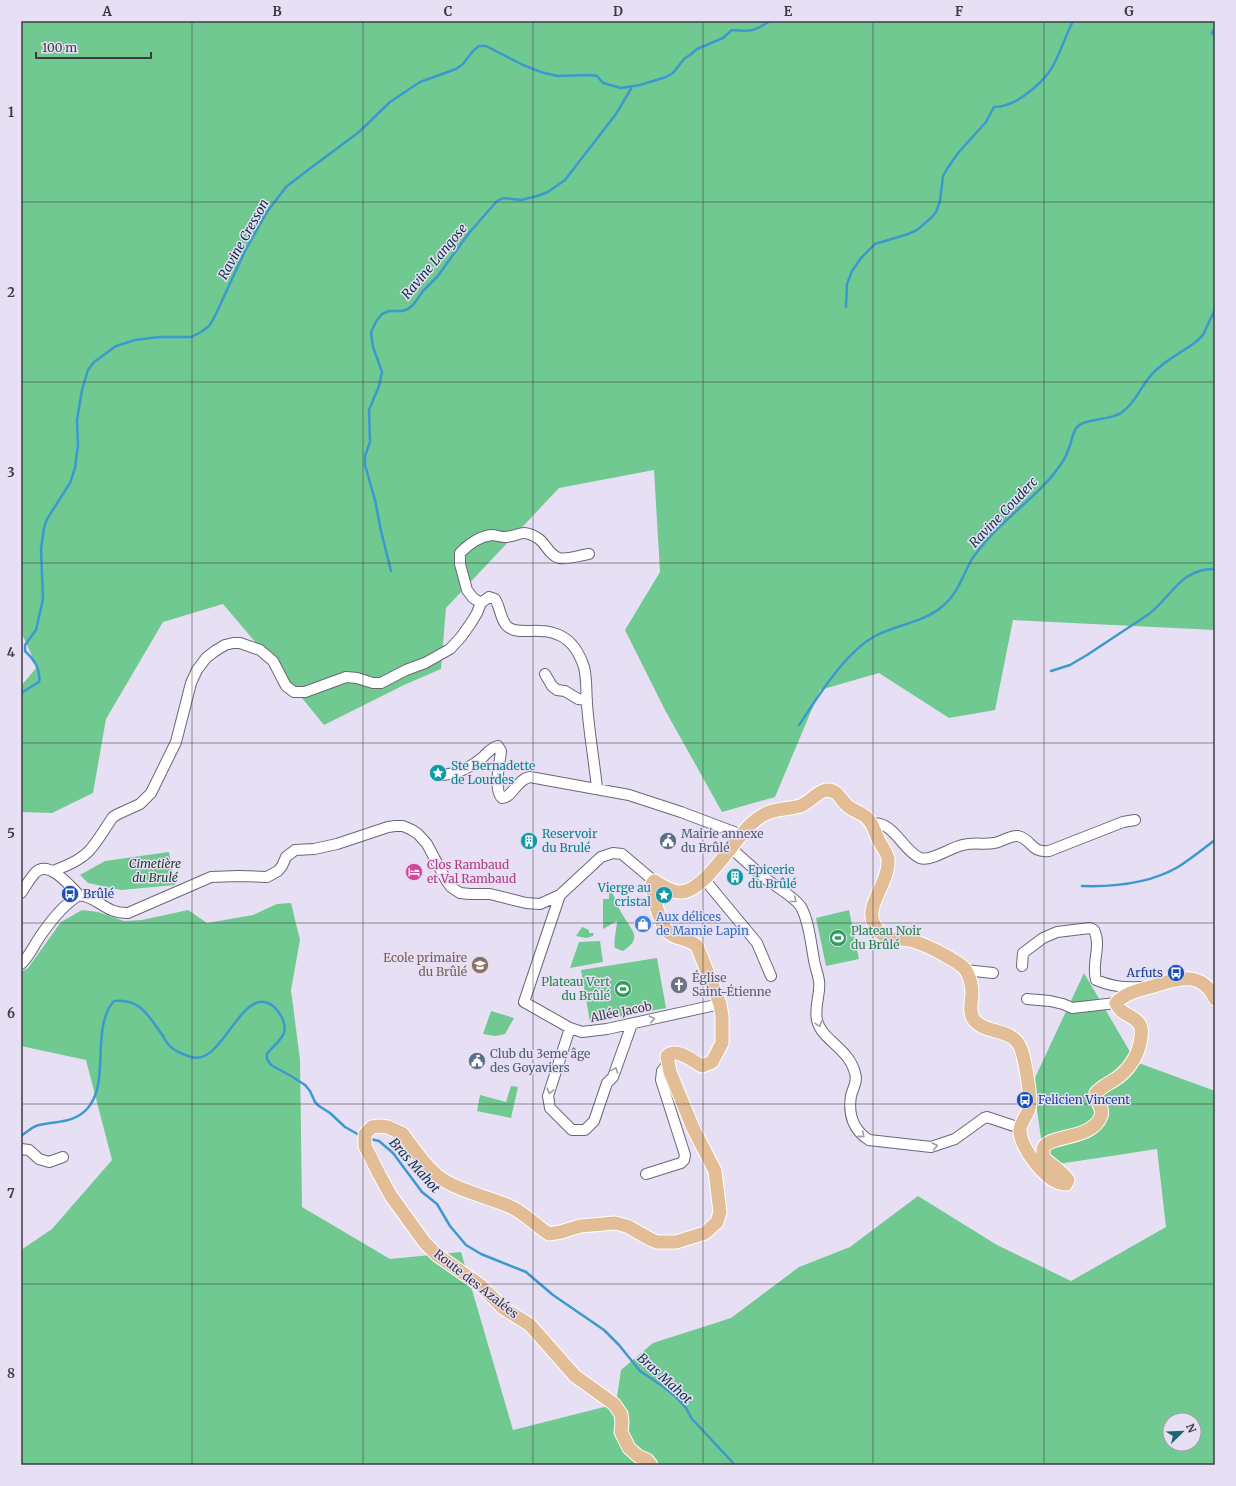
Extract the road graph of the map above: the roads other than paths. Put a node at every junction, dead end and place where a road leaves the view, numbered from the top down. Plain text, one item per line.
1 (589, 554) dead end
2 (481, 603) junction
3 (545, 674) dead end
4 (587, 700) junction
5 (439, 775) dead end
6 (597, 788) junction
7 (1135, 820) dead end
8 (872, 823) junction
9 (742, 834) junction
10 (732, 848) junction
11 (53, 870) junction
12 (704, 879) junction
13 (654, 881) junction
14 (21, 893) edge
15 (79, 895) junction
16 (560, 895) junction
17 (21, 964) edge
18 (1022, 966) dead end
19 (965, 970) junction
20 (993, 973) dead end
21 (771, 976) dead end
22 (1152, 986) junction
23 (1215, 998) edge
24 (1027, 999) dead end
25 (1116, 1003) junction
26 (720, 1004) junction
27 (632, 1024) junction
28 (570, 1028) junction
29 (668, 1063) junction
30 (1020, 1128) junction
31 (21, 1149) edge
32 (63, 1156) dead end
33 (646, 1174) dead end
34 (651, 1465) edge

1 - 2 street
2 - 4 street
2 - 11 street
3 - 4 street
4 - 6 street
5 - 6 street
6 - 9 street
7 - 8 street
8 - 9 main road
8 - 19 main road
9 - 10 main road
10 - 12 main road
10 -> 30 street
11 - 14 street
11 - 15 street
12 - 13 main road
12 - 21 street
13 - 16 street
13 - 26 main road
15 - 16 street
15 - 17 street
16 - 28 street, Allée Jacob
18 - 22 street
19 - 20 street
19 - 30 main road
22 - 23 main road
22 - 25 main road
24 - 25 street
25 - 30 main road
27 -> 26 street, Allée Jacob
26 - 29 main road
27 - 28 street, Allée Jacob
28 -> 27 street
29 - 33 street
29 - 34 main road, Route des Azalées
31 - 32 street

